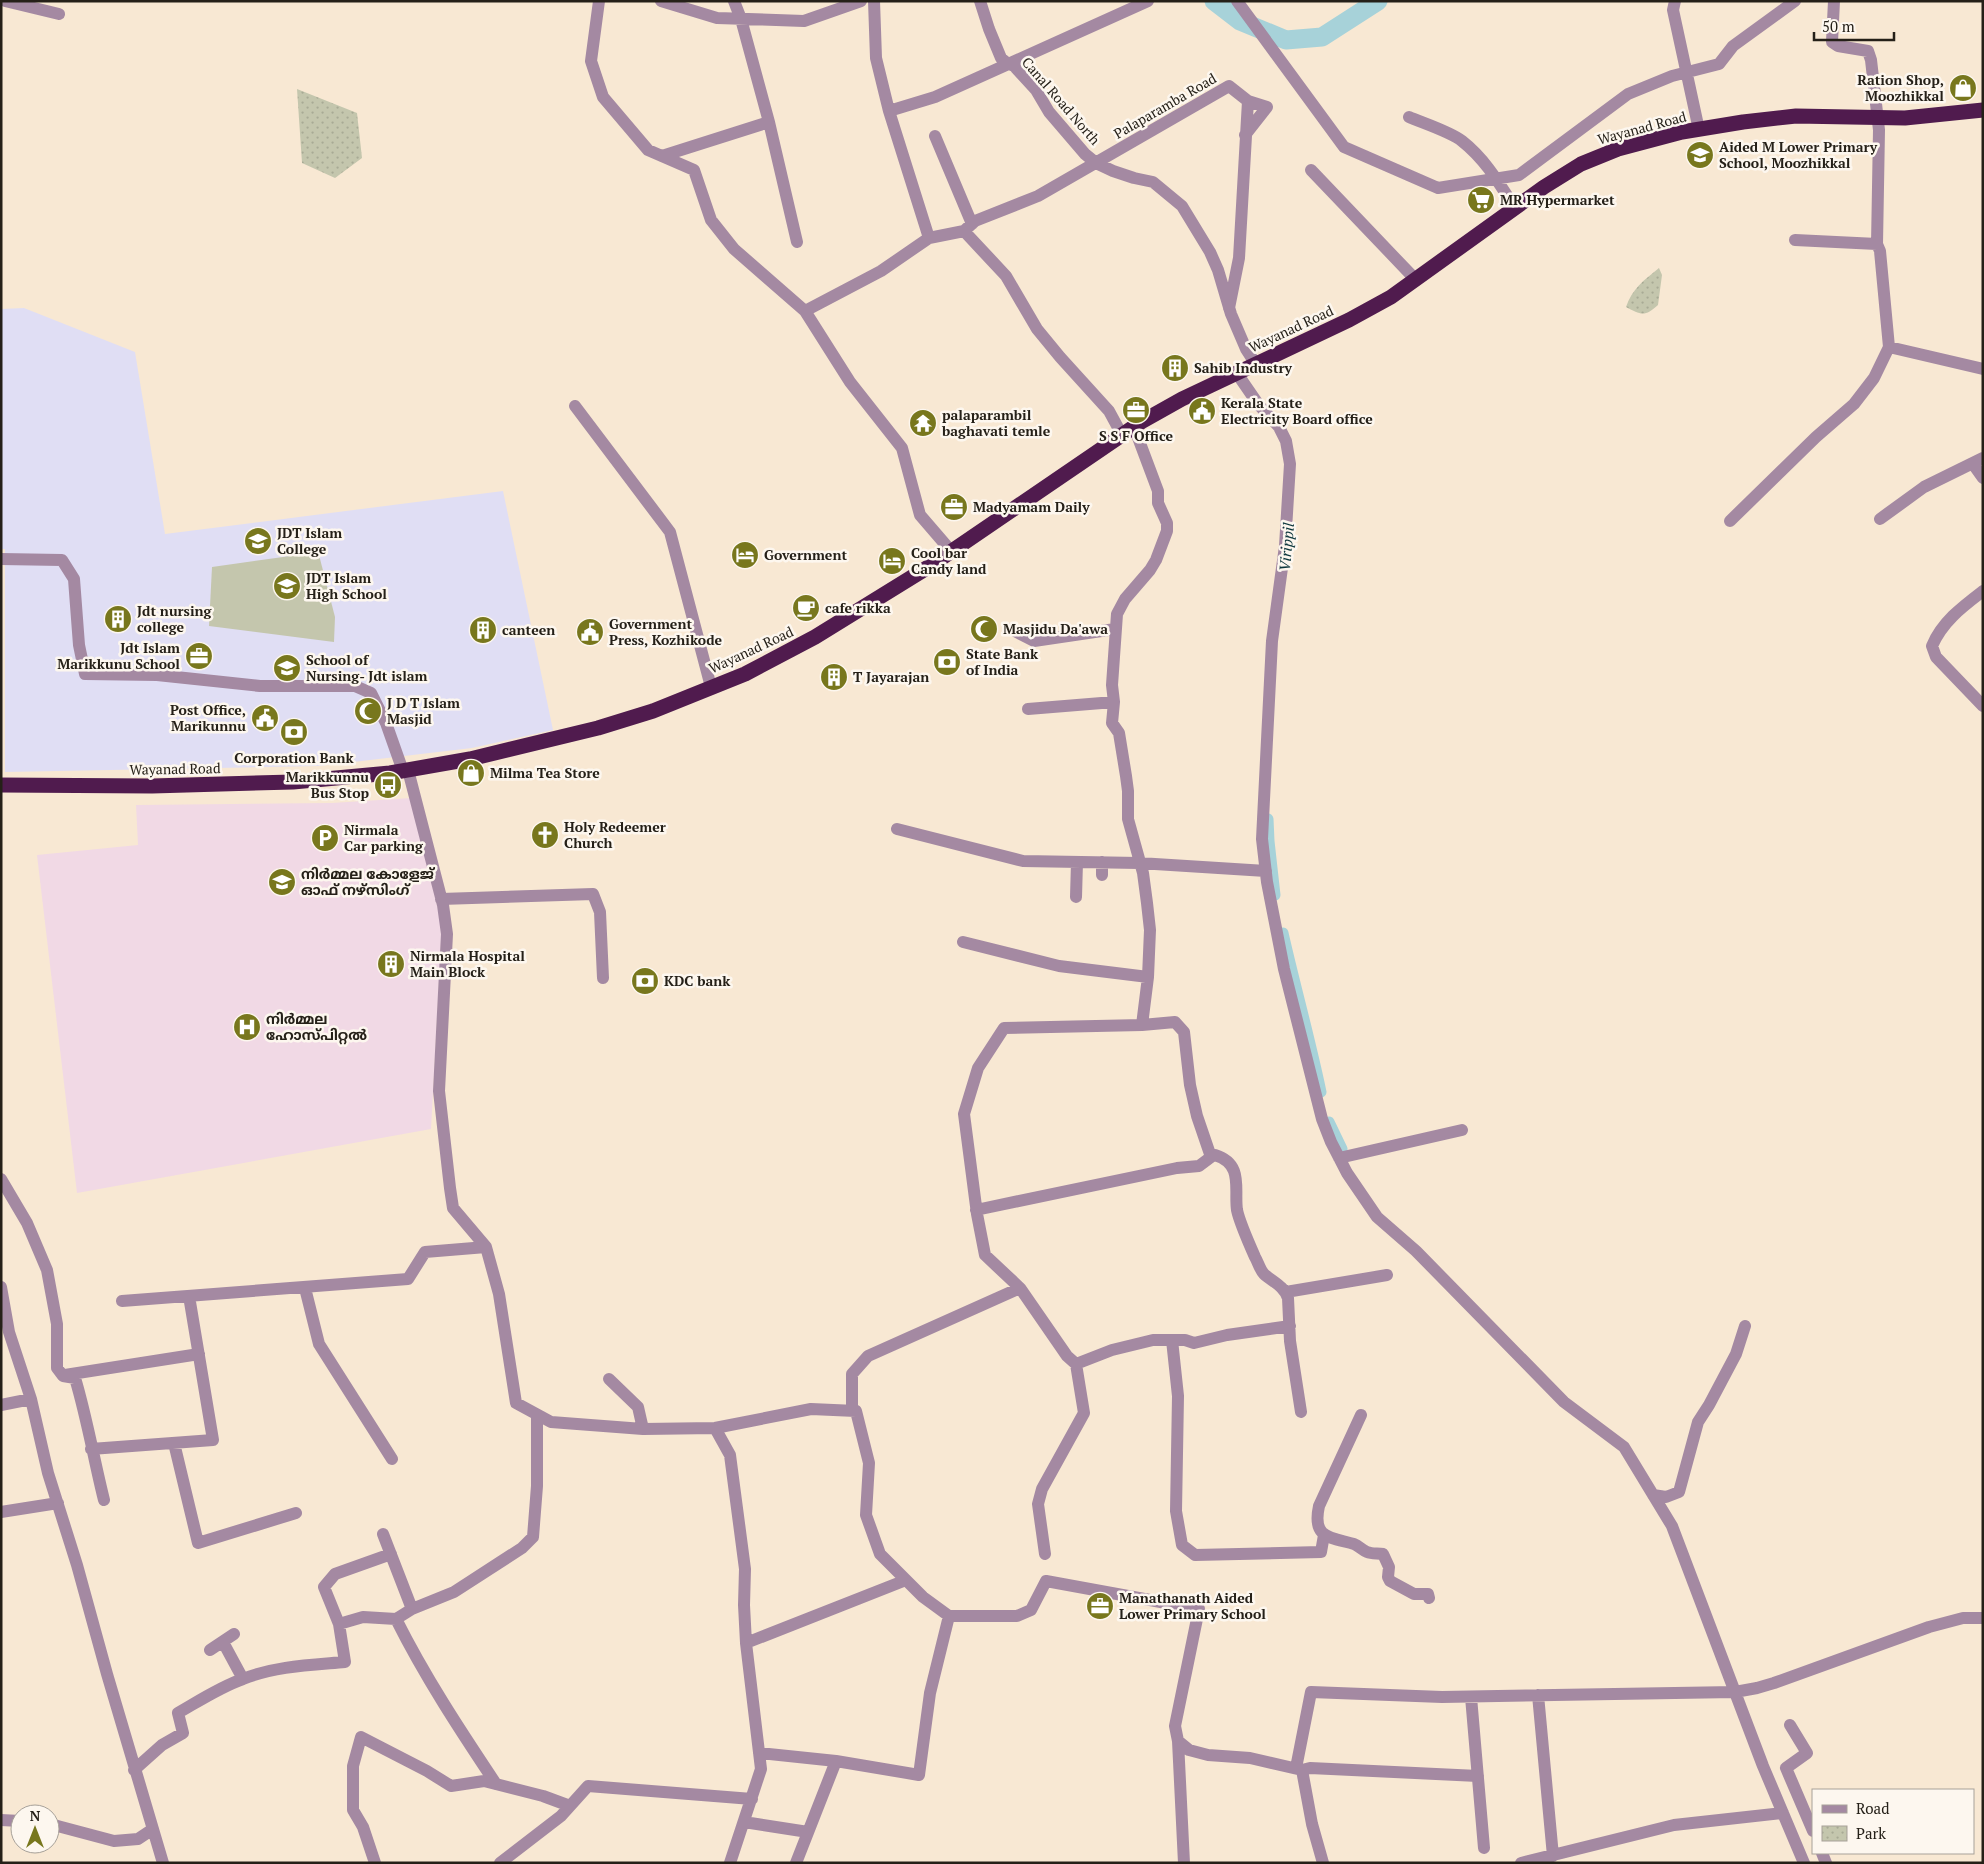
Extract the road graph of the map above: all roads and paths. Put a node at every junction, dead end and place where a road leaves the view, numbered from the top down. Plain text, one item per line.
1 (5, 1) edge
2 (599, 1) edge
3 (661, 1) edge
4 (734, 1) edge
5 (862, 1) edge
6 (874, 1) edge
7 (980, 1) edge
8 (1148, 1) edge
9 (1237, 1) edge
10 (1675, 1) edge
11 (1795, 1) edge
12 (1834, 1) edge
13 (59, 14) dead end
14 (742, 19) junction
15 (1006, 63) junction
16 (1687, 72) junction
17 (1248, 101) junction
18 (1983, 110) edge
19 (889, 111) junction
20 (1409, 117) dead end
21 (1876, 117) junction
22 (770, 122) junction
23 (1699, 130) junction
24 (1245, 135) junction
25 (936, 136) dead end
26 (662, 156) junction
27 (1096, 163) junction
28 (1311, 170) dead end
29 (1496, 179) junction
30 (1515, 208) junction
31 (968, 227) junction
32 (929, 238) junction
33 (1795, 240) dead end
34 (797, 242) dead end
35 (1877, 244) junction
36 (1416, 280) junction
37 (1229, 308) junction
38 (805, 311) junction
39 (1889, 347) junction
40 (1255, 363) junction
41 (1983, 369) edge
42 (1236, 372) junction
43 (574, 406) dead end
44 (1128, 431) junction
45 (1978, 461) edge
46 (1983, 478) edge
47 (1880, 519) dead end
48 (1730, 521) dead end
49 (951, 551) junction
50 (1, 559) edge
51 (1983, 591) edge
52 (1011, 628) dead end
53 (1115, 629) junction
54 (711, 687) junction
55 (1114, 702) junction
56 (1983, 706) edge
57 (1028, 709) dead end
58 (406, 770) junction
59 (1, 785) edge
60 (897, 829) dead end
61 (1077, 862) junction
62 (1140, 863) junction
63 (1266, 871) junction
64 (1076, 897) dead end
65 (441, 899) junction
66 (963, 942) dead end
67 (1148, 977) junction
68 (603, 978) dead end
69 (1142, 1025) junction
70 (1462, 1130) dead end
71 (1211, 1157) junction
72 (1339, 1158) junction
73 (1, 1180) edge
74 (976, 1210) junction
75 (486, 1247) junction
76 (1387, 1275) dead end
77 (1, 1286) edge
78 (305, 1288) junction
79 (1020, 1288) junction
80 (1286, 1292) junction
81 (189, 1296) junction
82 (122, 1301) dead end
83 (1290, 1326) junction
84 (1745, 1326) dead end
85 (1172, 1340) junction
86 (199, 1354) junction
87 (1076, 1364) junction
88 (63, 1376) junction
89 (609, 1379) dead end
90 (31, 1399) junction
91 (1, 1405) edge
92 (852, 1411) junction
93 (1301, 1412) dead end
94 (537, 1415) junction
95 (1361, 1415) dead end
96 (715, 1428) junction
97 (644, 1429) junction
98 (174, 1443) junction
99 (91, 1449) junction
100 (392, 1460) dead end
101 (1653, 1495) junction
102 (104, 1500) dead end
103 (58, 1503) junction
104 (1, 1512) edge
105 (296, 1512) dead end
106 (383, 1534) dead end
107 (1324, 1535) junction
108 (391, 1554) junction
109 (1045, 1554) dead end
110 (906, 1580) junction
111 (1429, 1598) dead end
112 (412, 1609) junction
113 (948, 1616) junction
114 (1983, 1618) edge
115 (396, 1619) junction
116 (339, 1624) junction
117 (234, 1634) dead end
118 (223, 1642) junction
119 (746, 1643) junction
120 (210, 1650) dead end
121 (243, 1679) junction
122 (1735, 1692) junction
123 (1538, 1695) junction
124 (1471, 1697) junction
125 (1790, 1725) dead end
126 (1178, 1740) junction
127 (759, 1753) junction
128 (836, 1761) junction
129 (1299, 1769) junction
130 (134, 1770) junction
131 (1478, 1776) junction
132 (496, 1784) junction
133 (752, 1799) junction
134 (570, 1806) junction
135 (1783, 1813) junction
136 (744, 1822) junction
137 (60, 1827) edge
138 (153, 1829) junction
139 (1812, 1830) edge
140 (808, 1832) junction
141 (1484, 1848) dead end
142 (1553, 1856) junction
143 (163, 1863) edge
144 (375, 1863) edge
145 (500, 1863) edge
146 (730, 1863) edge
147 (796, 1863) edge
148 (1184, 1863) edge
149 (1323, 1863) edge
150 (1521, 1863) edge
151 (1804, 1863) edge

1 - 13 street
2 - 26 street
3 - 14 street
4 - 14 street
5 - 14 street
6 - 19 street
7 - 15 street, Canal Road North
8 - 15 street
9 - 29 street
10 - 16 street
11 - 16 street
12 - 21 street
14 - 22 street
15 - 19 street
15 - 27 street, Canal Road North
16 - 23 street
16 - 29 street
17 - 24 street
17 - 24 street
17 - 27 street, Palaparamba Road
18 - 21 highway, Wayanad Road
19 - 32 street
20 - 29 street
21 - 23 highway, Wayanad Road
21 - 35 street
22 - 26 street
22 - 34 street
23 - 30 highway, Wayanad Road
24 - 37 street
25 - 31 street
26 - 38 street
27 - 31 street, Palaparamba Road
27 - 37 street, Canal Road North
28 - 36 street
29 - 30 street
30 - 36 highway, Wayanad Road
31 - 32 street, Palaparamba Road
31 - 44 street
32 - 38 street
33 - 35 street
35 - 39 street
36 - 40 highway, Wayanad Road
37 - 40 street, Canal Road North
38 - 49 street
39 - 41 street
39 - 48 street
40 - 42 highway, Wayanad Road
42 - 44 highway, Wayanad Road
42 - 63 street
43 - 54 street
44 - 49 highway, Wayanad Road
44 - 53 street
45 - 46 street
45 - 47 street
49 - 54 highway, Wayanad Road
50 - 58 street
51 - 56 street
52 - 53 street
53 - 55 street
54 - 58 highway, Wayanad Road
55 - 57 street
55 - 62 street
58 - 59 highway, Wayanad Road
58 - 65 street
60 - 61 street
61 - 62 street
61 - 64 street
62 - 63 street
62 - 67 street
63 - 72 street
65 - 68 street
65 - 75 street
66 - 67 street
67 - 69 street
69 - 71 street
69 - 74 street
70 - 72 street
71 - 74 street
71 - 80 street
72 - 101 street
73 - 88 street
74 - 79 street
75 - 78 street
75 - 94 street
76 - 80 street
77 - 90 street
78 - 81 street
78 - 100 street
79 - 87 street
79 - 92 street
80 - 83 street
81 - 82 street
81 - 86 street
83 - 85 street
83 - 93 street
84 - 101 street
85 - 87 street
85 - 107 street
86 - 88 street
86 - 98 street
87 - 109 street
88 - 99 street
89 - 97 street
90 - 91 street
90 - 103 street
92 - 96 street
92 - 110 street
94 - 97 street
94 - 112 street
95 - 107 street
96 - 97 street
96 - 119 street
98 - 99 street
98 - 105 street
99 - 102 street
101 - 122 street
103 - 104 street
103 - 130 street
106 - 108 street
107 - 111 street
108 - 112 street
108 - 116 street
110 - 113 street
110 - 119 street
112 - 115 street
113 - 126 street
113 - 128 street
114 - 122 street
115 - 116 street
115 - 132 street
116 - 121 street
117 - 118 street
118 - 120 street
118 - 121 street
119 - 127 street
121 - 130 street
122 - 123 street
122 - 135 street
123 - 124 street
123 - 142 street
124 - 129 street
124 - 131 street
125 - 139 street
126 - 129 street
126 - 148 street
127 - 128 street
127 - 133 street
128 - 140 street
129 - 131 street
129 - 149 street
130 - 138 street
131 - 141 street
132 - 134 street
132 - 144 street
133 - 134 street
133 - 136 street
134 - 145 street
135 - 142 street
135 - 151 street
136 - 140 street
136 - 146 street
137 - 138 street
138 - 143 street
140 - 147 street
142 - 150 street

